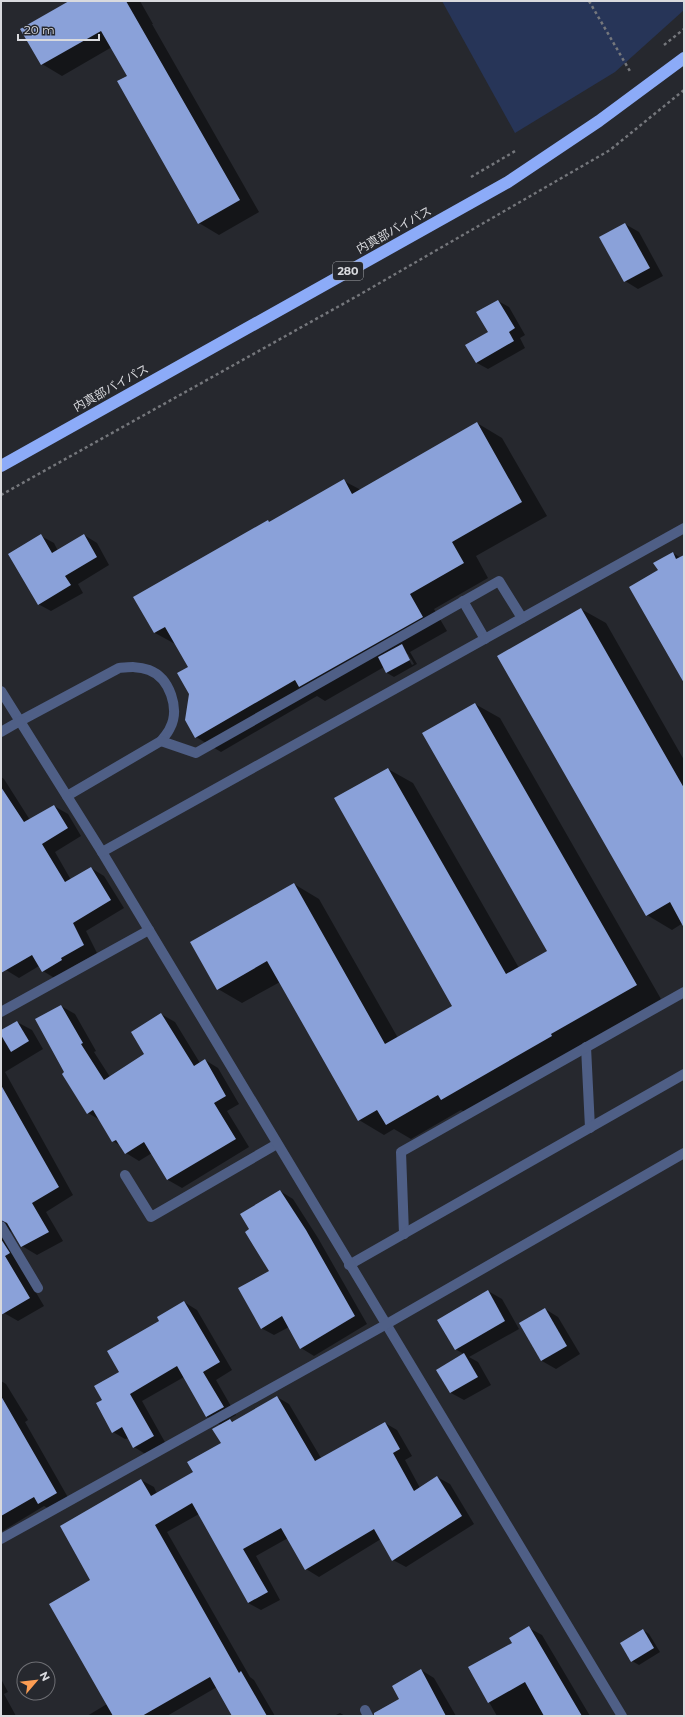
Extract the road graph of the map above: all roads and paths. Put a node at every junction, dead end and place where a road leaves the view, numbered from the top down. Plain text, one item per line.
1 (589, 1) edge
2 (684, 29) edge
3 (660, 48) dead end
4 (684, 58) edge
5 (636, 68) dead end
6 (684, 90) edge
7 (520, 147) dead end
8 (467, 180) dead end
9 (1, 466) edge
10 (1, 495) edge
11 (684, 528) edge
12 (463, 601) junction
13 (522, 618) junction
14 (485, 639) junction
15 (1, 692) edge
16 (20, 721) junction
17 (1, 732) edge
18 (161, 741) junction
19 (66, 796) junction
20 (102, 852) junction
21 (149, 930) junction
22 (684, 992) edge
23 (1, 1012) edge
24 (586, 1047) junction
25 (684, 1074) edge
26 (590, 1128) junction
27 (277, 1144) junction
28 (684, 1153) edge
29 (126, 1175) dead end
30 (1, 1226) edge
31 (404, 1234) junction
32 (349, 1265) junction
33 (38, 1288) dead end
34 (385, 1324) junction
35 (1, 1539) edge
36 (622, 1716) edge

1 - 5 path
2 - 3 path
4 - 9 highway, 内真部バイパス / 280
6 - 10 path
7 - 8 path
11 - 13 street
12 - 13 street
12 - 14 street
12 - 18 street
13 - 14 street
14 - 20 street
15 - 16 street
16 - 17 street
16 - 18 street
16 - 19 street
18 - 19 street
19 - 20 street
20 - 21 street
21 - 23 street
21 - 27 street
22 - 24 street
24 - 26 street
24 - 31 street
25 - 26 street
26 - 31 street
27 - 29 street
27 - 32 street
28 - 34 street
30 - 33 street
31 - 32 street
32 - 34 street
34 - 35 street
34 - 36 street

